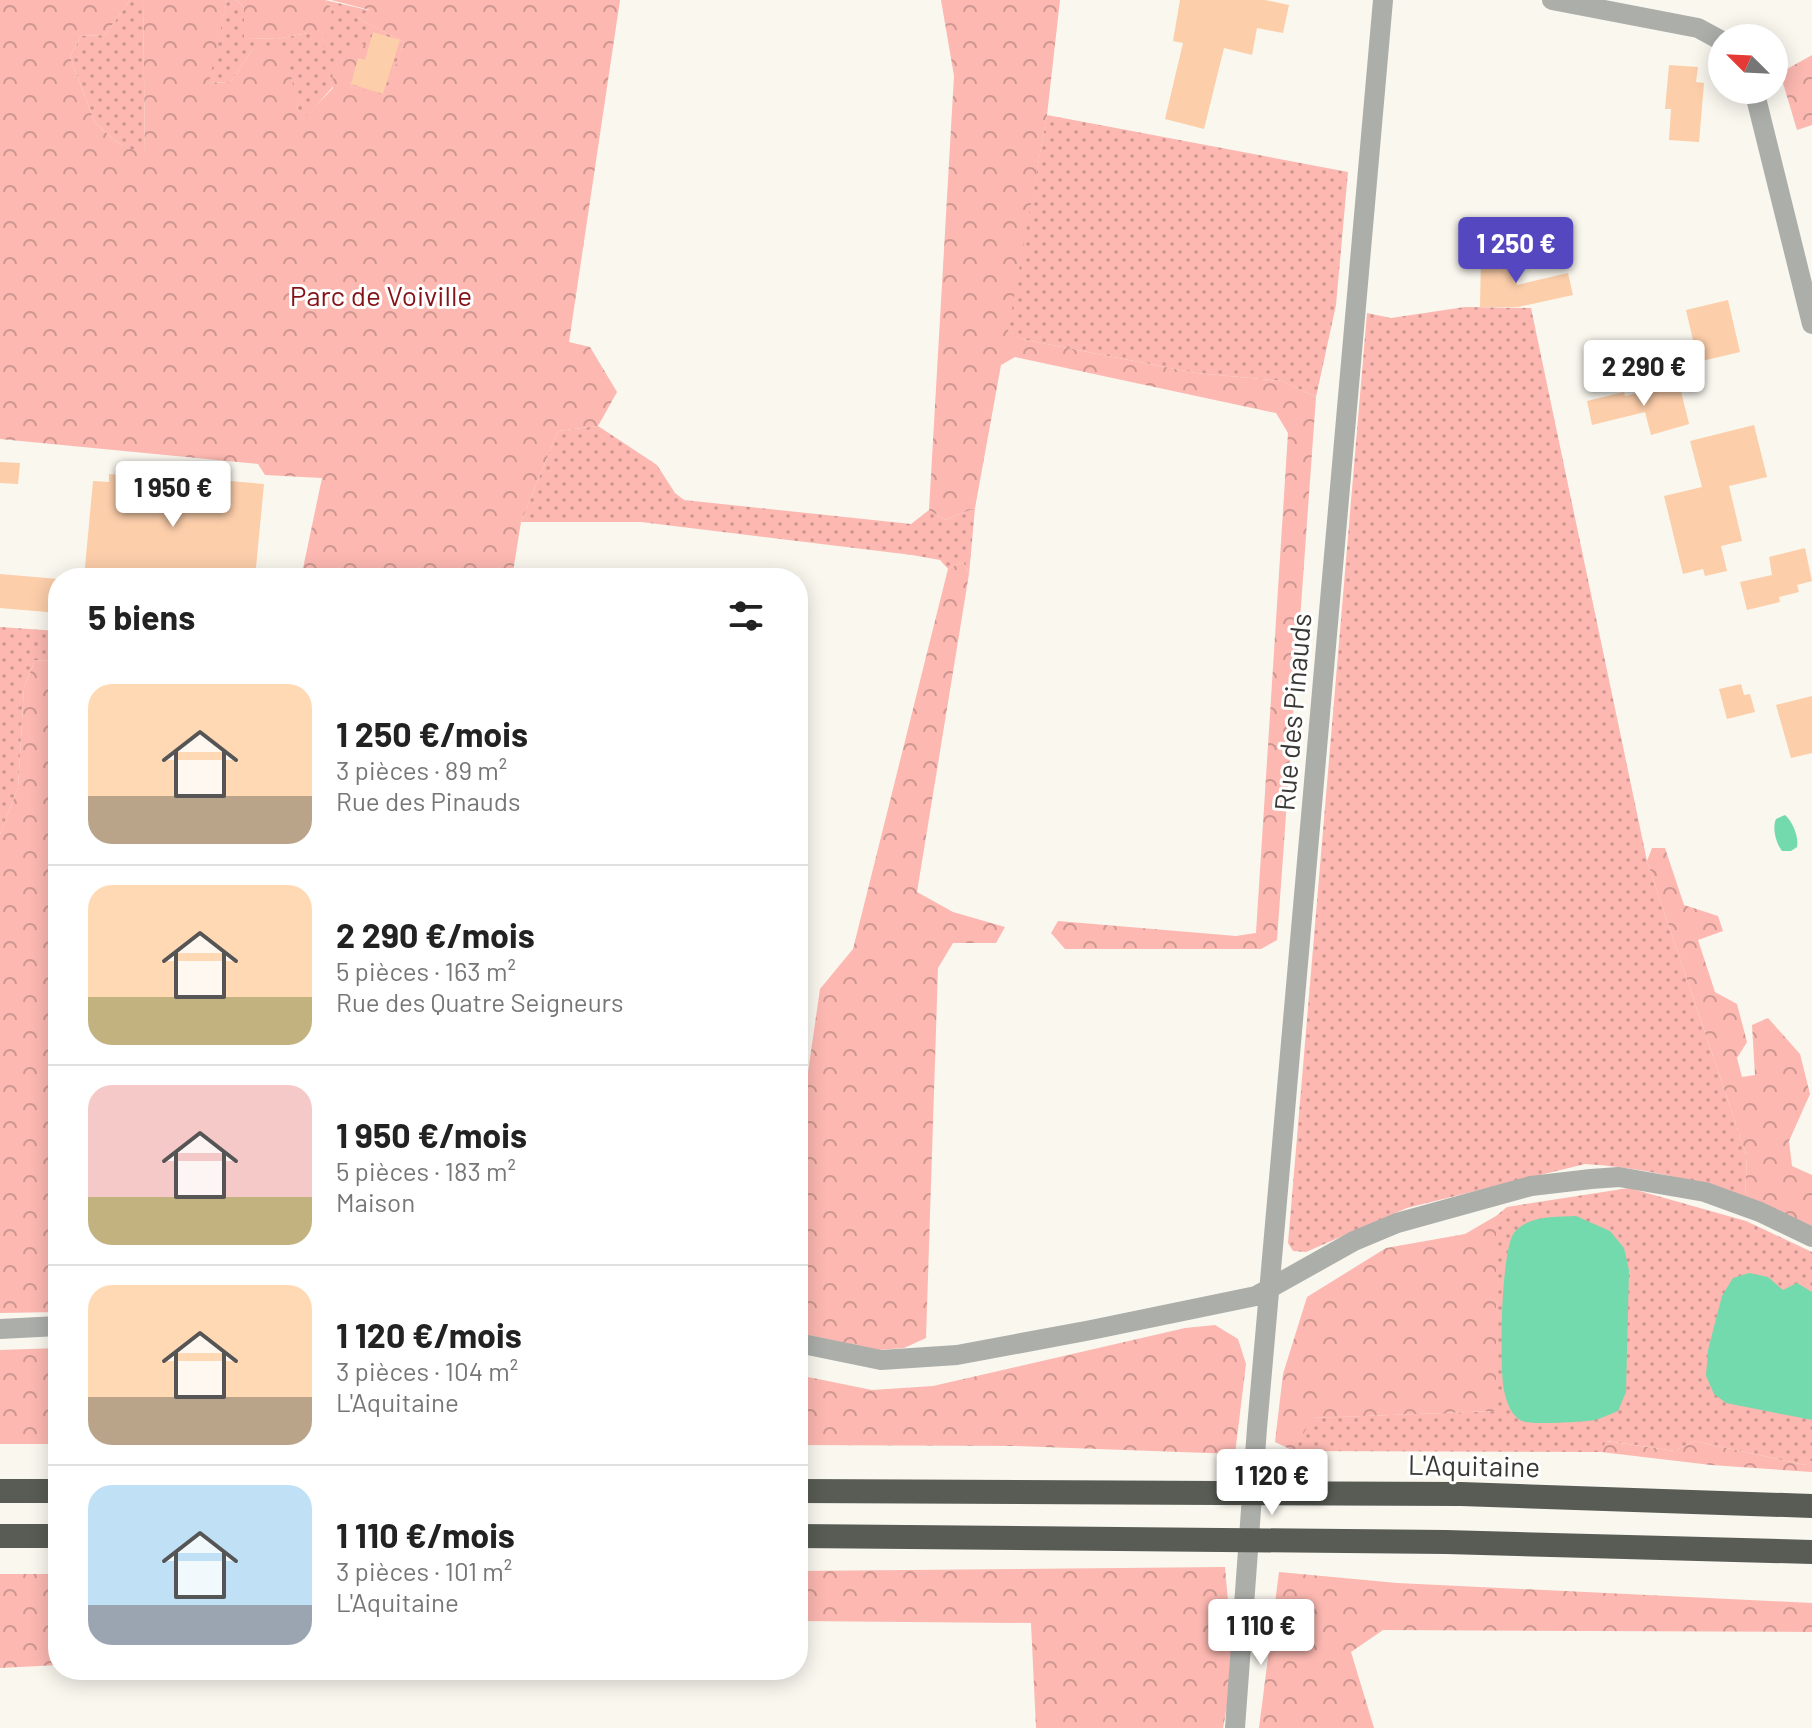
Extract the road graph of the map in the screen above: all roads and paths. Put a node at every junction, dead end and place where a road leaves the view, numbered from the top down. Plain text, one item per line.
1 (1383, 0) edge
2 (1552, 0) edge
3 (1708, 33) edge
4 (1757, 104) edge
5 (1812, 324) edge
6 (1812, 1237) edge
7 (1270, 1287) junction
8 (48, 1327) edge
9 (0, 1329) edge
10 (808, 1345) edge
11 (0, 1491) edge
12 (48, 1491) edge
13 (808, 1491) edge
14 (1812, 1506) edge
15 (0, 1536) edge
16 (48, 1536) edge
17 (808, 1536) edge
18 (1812, 1552) edge
19 (1235, 1728) edge

1 - 7 street, Rue des Pinauds
2 - 3 street
4 - 5 street
6 - 7 street
7 - 10 street
7 - 19 street, Rue des Pinauds
8 - 9 street
11 - 12 highway
13 - 14 highway, L'Aquitaine
15 - 16 highway
17 - 18 highway

